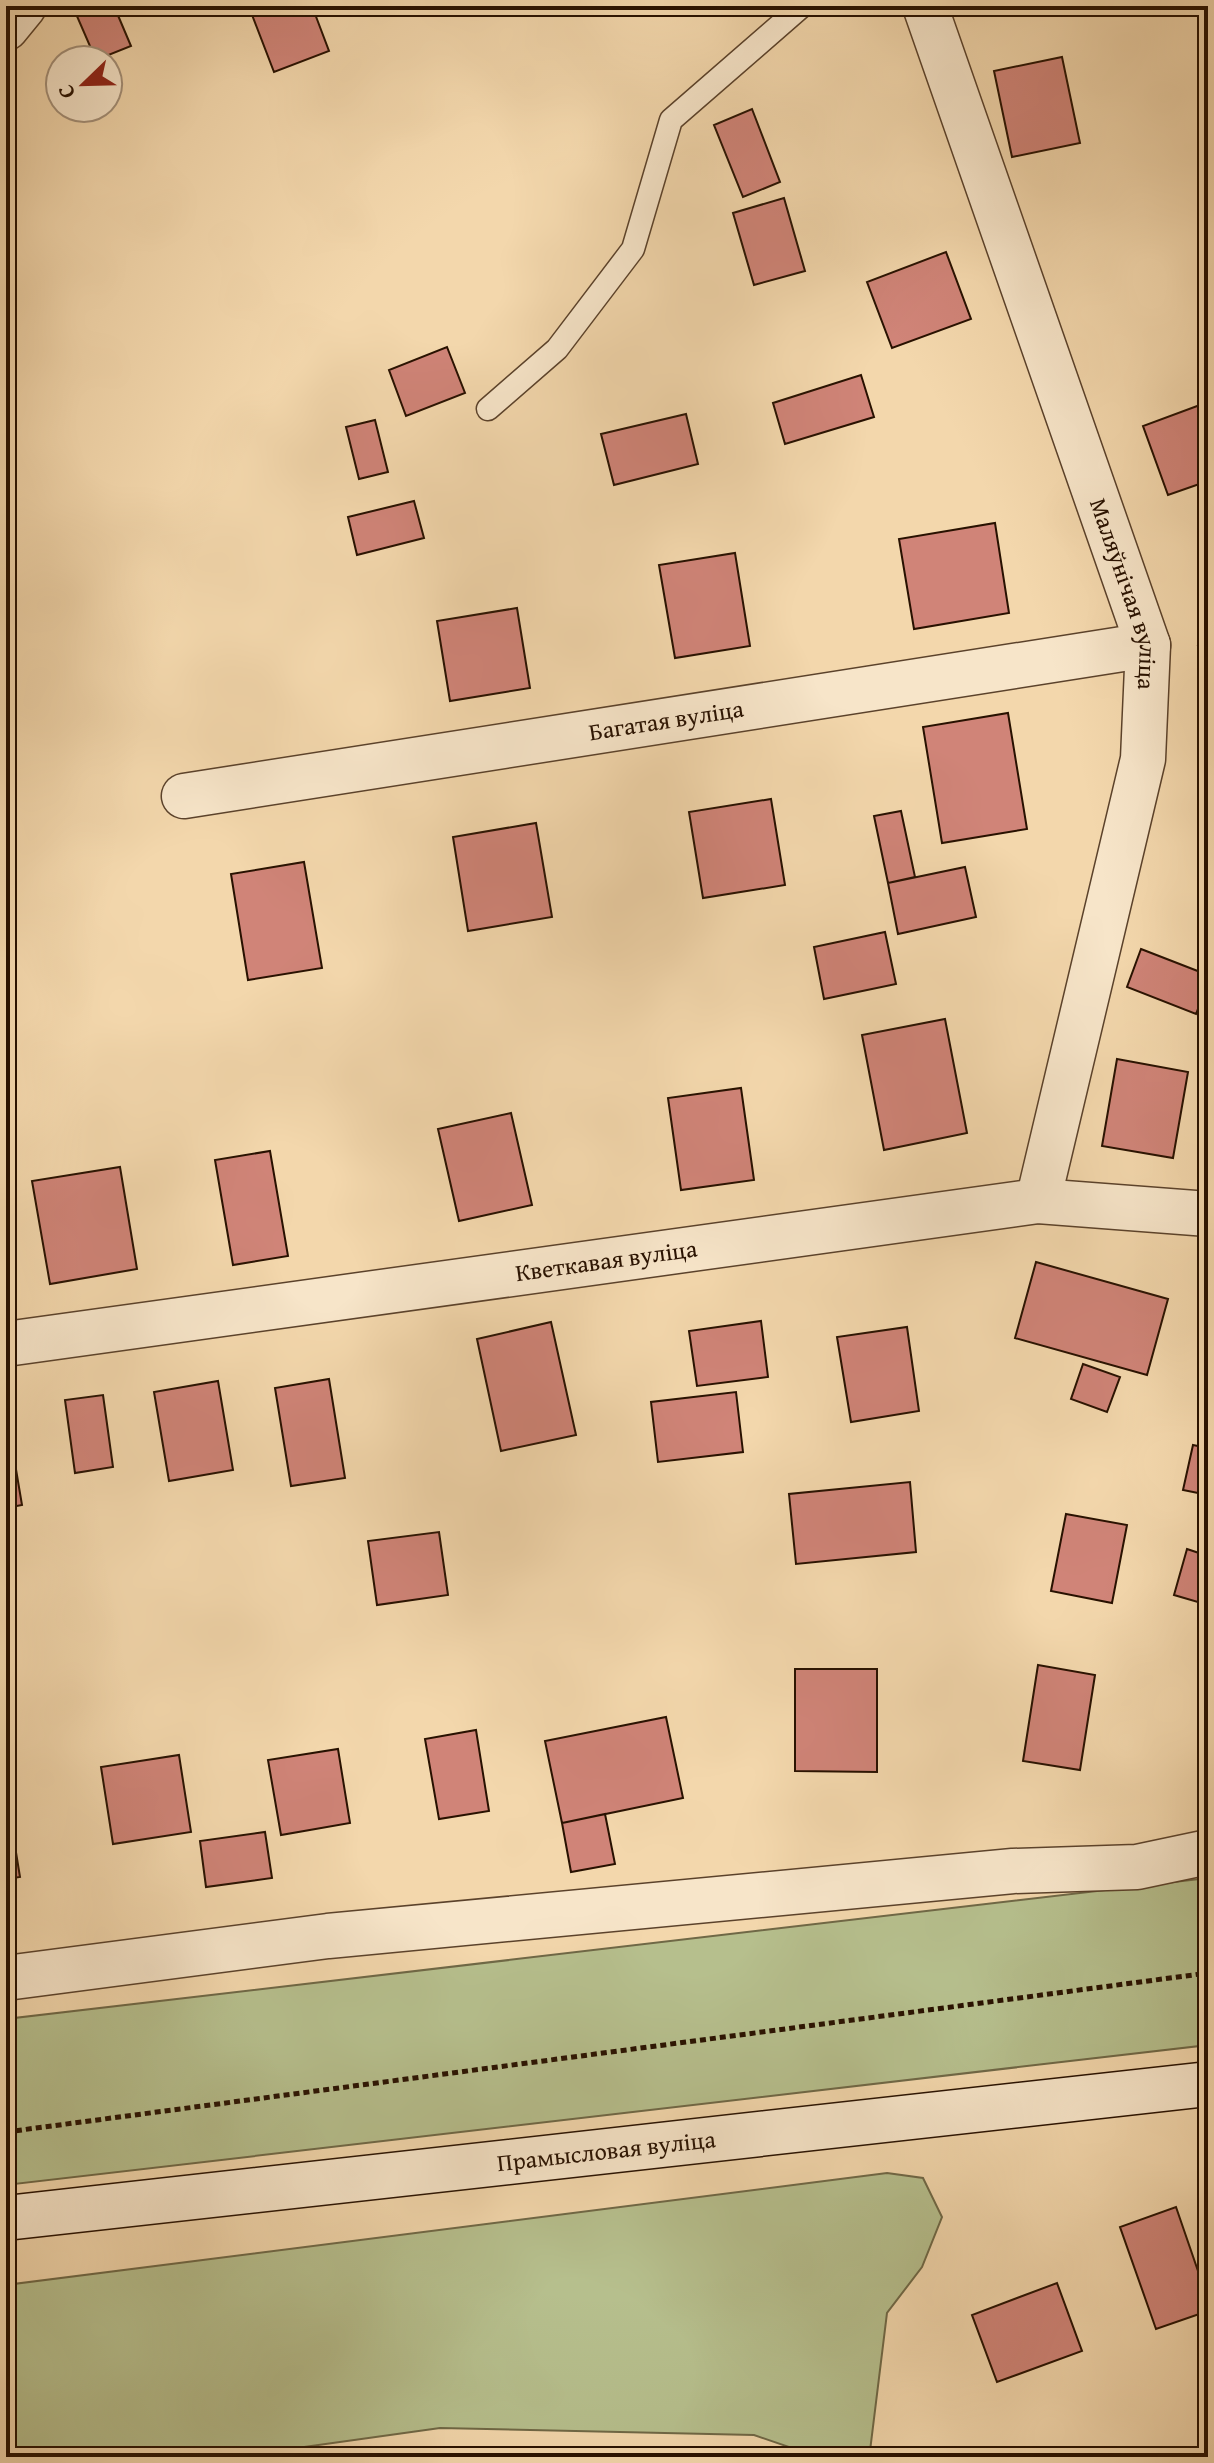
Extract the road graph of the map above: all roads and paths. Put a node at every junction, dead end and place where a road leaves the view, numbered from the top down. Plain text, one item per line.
1 (24, 6) edge
2 (802, 6) edge
3 (925, 6) edge
4 (6, 28) edge
5 (488, 409) dead end
6 (1148, 645) junction
7 (184, 796) dead end
8 (1038, 1201) junction
9 (1208, 1214) edge
10 (6, 1344) edge
11 (1208, 1852) edge
12 (1208, 1973) edge
13 (6, 1978) edge
14 (1208, 2084) edge
15 (6, 2132) edge
16 (6, 2218) edge

1 - 4 street
2 - 5 lane
3 - 6 street, Маляўнічая вуліца
6 - 7 street, Багатая вуліца
6 - 8 street, Маляўнічая вуліца
8 - 9 street, Кветкавая вуліца
8 - 10 street, Кветкавая вуліца
11 - 13 street
12 - 15 path
14 - 16 street, Прамысловая вуліца

